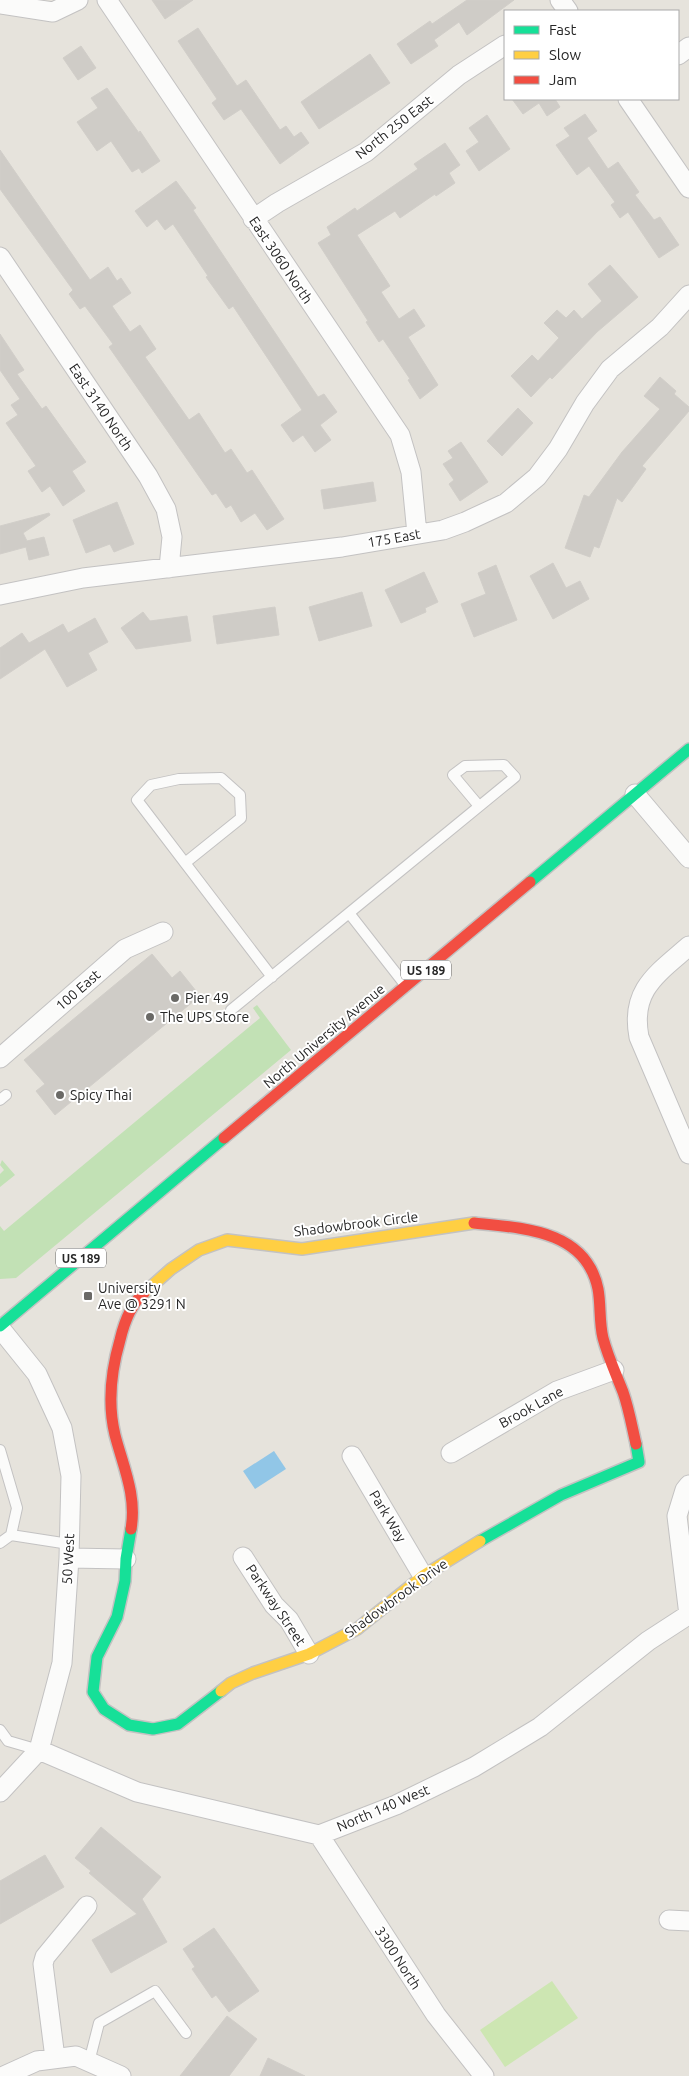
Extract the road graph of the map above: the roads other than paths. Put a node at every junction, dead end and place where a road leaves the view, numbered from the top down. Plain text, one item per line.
1 (78, 0) edge
2 (107, 0) edge
3 (0, 4) edge
4 (504, 46) edge
5 (629, 100) edge
6 (689, 188) edge
7 (253, 220) junction
8 (0, 258) edge
9 (689, 295) edge
10 (417, 534) junction
11 (169, 568) junction
12 (0, 595) edge
13 (689, 749) edge
14 (636, 794) junction
15 (479, 806) junction
16 (689, 858) edge
17 (186, 863) junction
18 (349, 913) junction
19 (163, 932) dead end
20 (689, 946) edge
21 (272, 976) junction
22 (406, 986) junction
23 (231, 1010) dead end
24 (0, 1058) edge
25 (689, 1154) edge
26 (0, 1327) edge
27 (614, 1370) junction
28 (0, 1450) edge
29 (451, 1453) dead end
30 (352, 1456) dead end
31 (639, 1462) joint
32 (689, 1485) edge
33 (11, 1535) junction
34 (0, 1543) edge
35 (69, 1551) junction
36 (243, 1557) dead end
37 (126, 1558) junction
38 (423, 1576) junction
39 (689, 1615) edge
40 (309, 1654) junction
41 (0, 1730) edge
42 (39, 1750) junction
43 (0, 1792) edge
44 (319, 1835) junction
45 (87, 1906) dead end
46 (669, 1920) dead end
47 (689, 1922) edge
48 (186, 2034) dead end
49 (55, 2058) junction
50 (89, 2062) junction
51 (4, 2076) edge
52 (121, 2076) edge
53 (484, 2076) edge

1 - 3 street
2 - 7 street, East 3060 North
4 - 7 street, North 250 East
5 - 6 street
7 - 10 street, East 3060 North
8 - 11 street, East 3140 North
9 - 10 street, 175 East
10 - 11 street, 175 East
11 - 12 street, 175 East
13 - 14 main road, North University Avenue / US 189
14 - 16 street
14 - 22 main road, North University Avenue / US 189
15 - 15 lane
15 - 18 lane
17 - 17 lane
17 - 21 lane
18 - 21 lane
18 - 22 lane
19 - 24 street, 100 East
20 - 25 street
21 - 23 lane
22 - 26 main road, North University Avenue / US 189
26 - 35 street, 50 West
27 - 29 street, Brook Lane
27 - 31 main road, Shadowbrook Circle
27 - 37 main road, Shadowbrook Circle
28 - 33 lane
30 - 38 street, Park Way
31 - 38 main road, Shadowbrook Drive
32 - 39 street
33 - 34 lane
33 - 35 lane
35 - 37 street
35 - 42 street, 50 West
36 - 40 street, Parkway Street
37 - 40 main road, Shadowbrook Drive
38 - 40 main road, Shadowbrook Drive
39 - 44 street, North 140 West
41 - 42 lane
42 - 43 street, 50 West
42 - 44 street, North 140 West
44 - 53 street, 3300 North
45 - 49 street
46 - 47 street
48 - 50 lane
49 - 50 street
49 - 51 street
50 - 52 street

